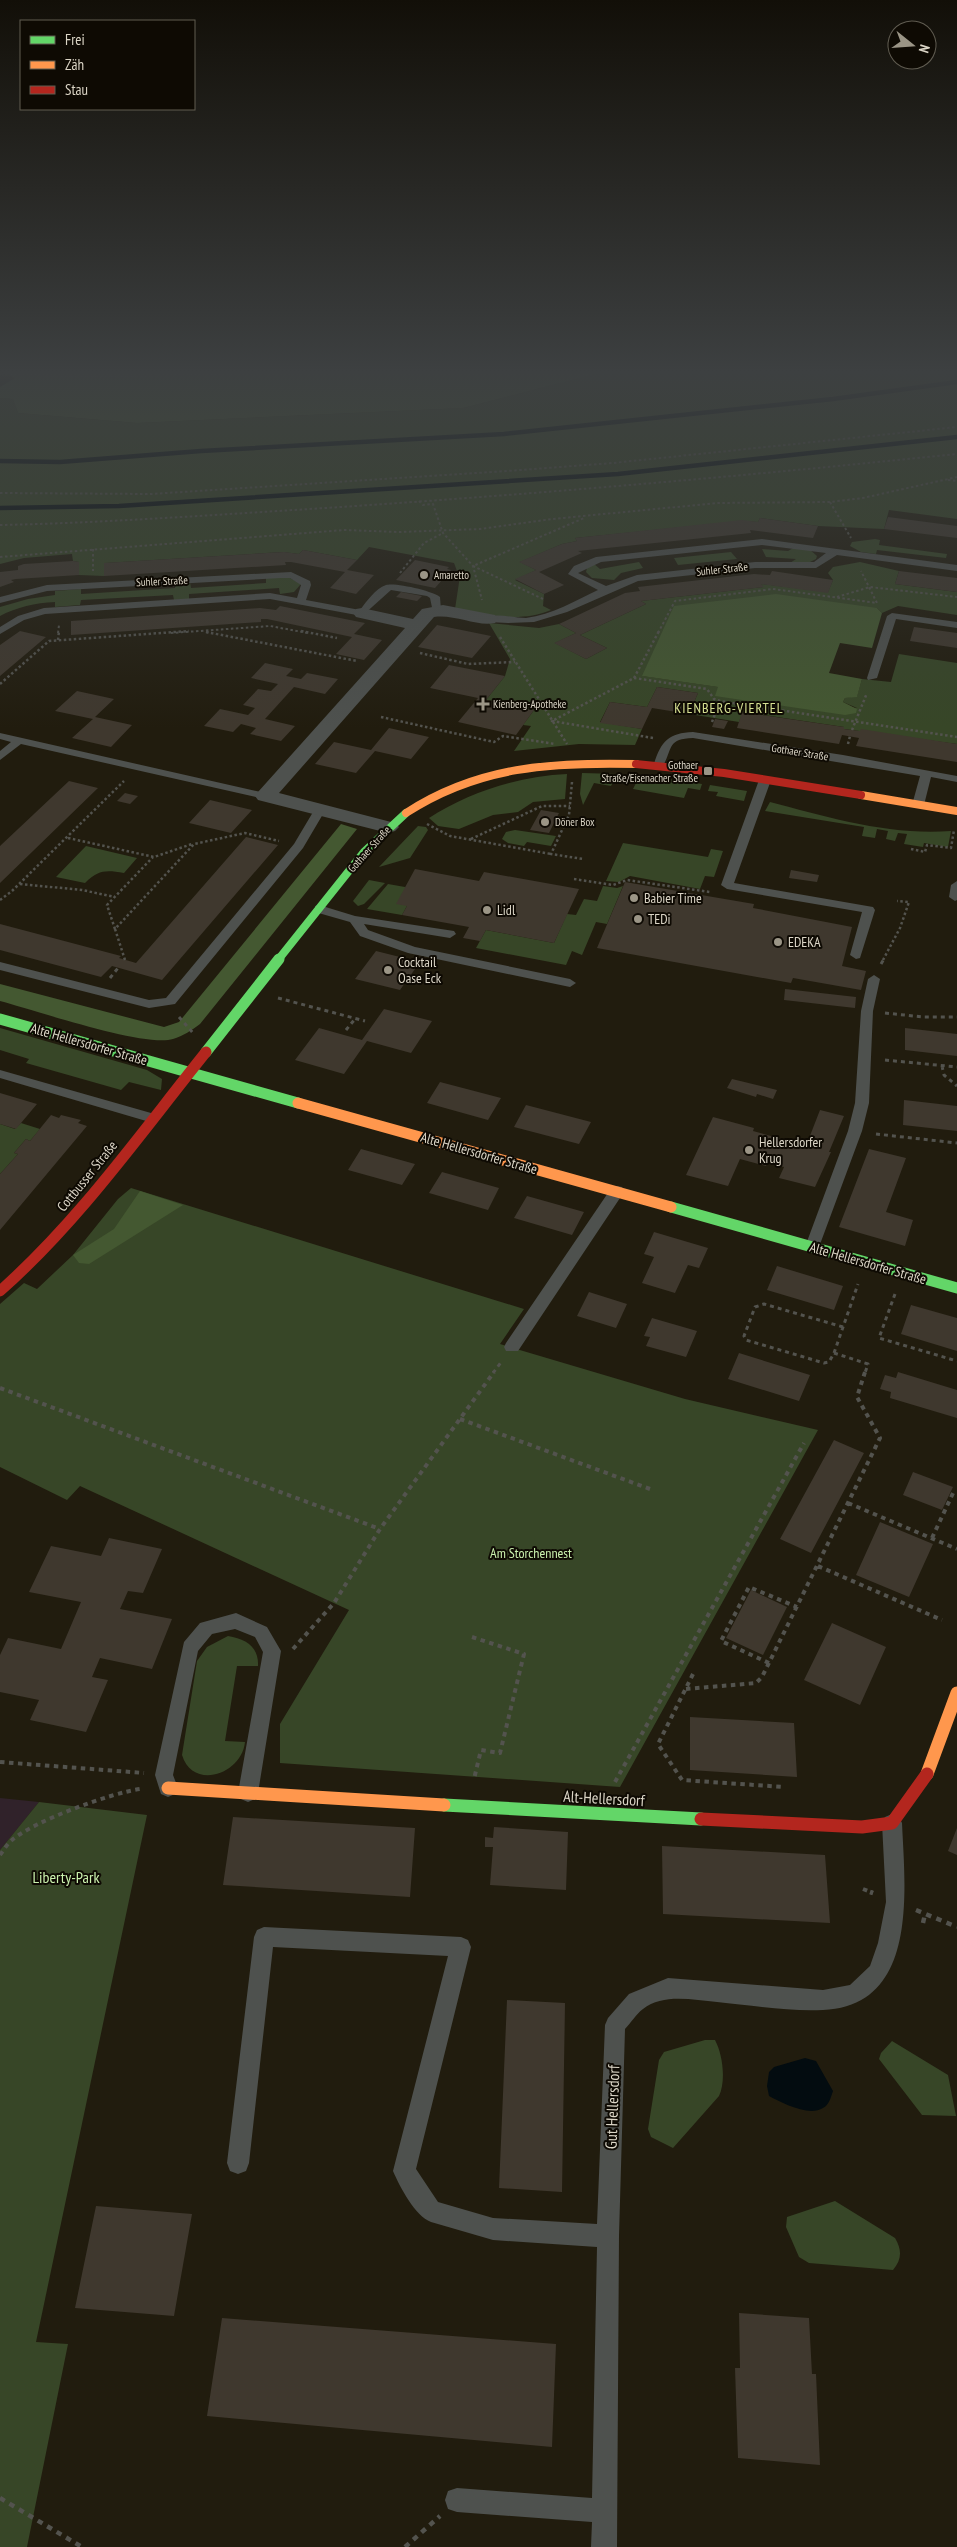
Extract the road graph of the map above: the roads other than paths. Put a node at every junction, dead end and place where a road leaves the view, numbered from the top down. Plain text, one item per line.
1 (836, 551) junction
2 (957, 568) edge
3 (605, 589) junction
4 (0, 600) edge
5 (300, 600) junction
6 (436, 610) junction
7 (362, 614) junction
8 (489, 619) joint
9 (418, 625) junction
10 (957, 625) edge
11 (0, 631) edge
12 (872, 678) road end
13 (0, 736) edge
14 (19, 740) junction
15 (0, 757) edge
16 (659, 764) junction
17 (926, 774) junction
18 (766, 780) junction
19 (957, 780) edge
20 (264, 796) junction
21 (918, 805) junction
22 (320, 809) junction
23 (957, 811) edge
24 (388, 827) junction
25 (319, 909) junction
26 (354, 919) junction
27 (450, 934) dead end
28 (856, 955) dead end
29 (0, 966) edge
30 (874, 979) road end
31 (570, 983) dead end
32 (0, 1019) edge
33 (190, 1072) junction
34 (0, 1074) edge
35 (153, 1118) junction
36 (617, 1192) junction
37 (812, 1247) junction
38 (957, 1288) edge
39 (0, 1291) edge
40 (512, 1347) road end
41 (957, 1693) edge
42 (168, 1788) joint
43 (248, 1794) junction
44 (892, 1823) junction
45 (238, 2162) dead end
46 (608, 2236) junction
47 (457, 2500) road end
48 (605, 2511) junction
49 (604, 2547) edge

1 - 2 lane, Suhler Straße
1 - 3 lane, Suhler Straße
1 - 3 lane, Suhler Straße
3 - 8 lane, Suhler Straße
4 - 5 lane, Suhler Straße
5 - 7 lane, Suhler Straße
5 - 11 lane, Suhler Straße
6 - 7 lane
6 - 8 street, Suhler Straße
6 - 9 street
7 - 9 street, Suhler Straße
9 - 20 street
10 - 12 lane
13 - 14 lane
14 - 15 lane
14 - 20 lane
16 - 17 lane, Gothaer Straße
16 - 18 street, Gothaer Straße
16 - 24 street, Gothaer Straße
17 - 19 lane, Gothaer Straße
17 - 21 lane
18 - 21 street, Gothaer Straße
18 - 28 lane
20 - 22 street
21 - 23 street, Gothaer Straße
22 - 24 street
22 - 29 lane
24 - 25 street, Gothaer Straße
25 - 26 lane
25 - 33 street, Gothaer Straße
26 - 27 lane
26 - 31 lane
30 - 37 lane
32 - 33 street, Alte Hellersdorfer Straße
33 - 35 street, Cottbusser Straße
33 - 36 street, Alte Hellersdorfer Straße
34 - 35 lane
35 - 39 street, Cottbusser Straße
36 - 37 street, Alte Hellersdorfer Straße
36 - 40 lane
37 - 38 street, Alte Hellersdorfer Straße
41 - 44 street
42 - 43 street, Alt-Hellersdorf
42 - 43 lane
43 - 44 street, Alt-Hellersdorf
44 - 46 lane, Gut Hellersdorf
45 - 46 lane
46 - 48 lane, Gut Hellersdorf
47 - 48 lane
48 - 49 lane, Gut Hellersdorf

